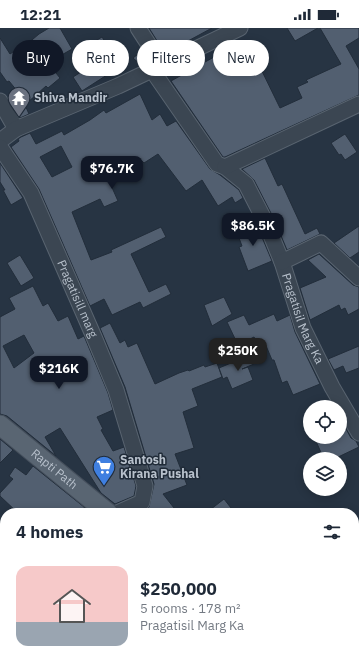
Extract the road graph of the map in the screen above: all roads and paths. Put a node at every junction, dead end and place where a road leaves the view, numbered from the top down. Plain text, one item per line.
1 (138, 28) edge
2 (240, 28) edge
3 (144, 40) edge
4 (205, 45) edge
5 (140, 76) edge
6 (162, 76) edge
7 (0, 101) edge
8 (359, 104) edge
9 (16, 129) junction
10 (0, 141) edge
11 (0, 147) edge
12 (225, 167) junction
13 (282, 262) junction
14 (359, 278) edge
15 (0, 426) edge
16 (359, 433) edge
17 (102, 508) edge
18 (128, 508) edge

1 - 3 street, Pragatisil Marg Ka
2 - 4 street
5 - 9 street
6 - 12 street, Pragatisil Marg Ka
7 - 9 street
8 - 12 street
9 - 10 street
11 - 18 street, Pragatisill marg
12 - 13 street, Pragatisil Marg Ka
13 - 14 street
13 - 16 street, Pragatisil Marg Ka
15 - 17 main road, Rapti Path

